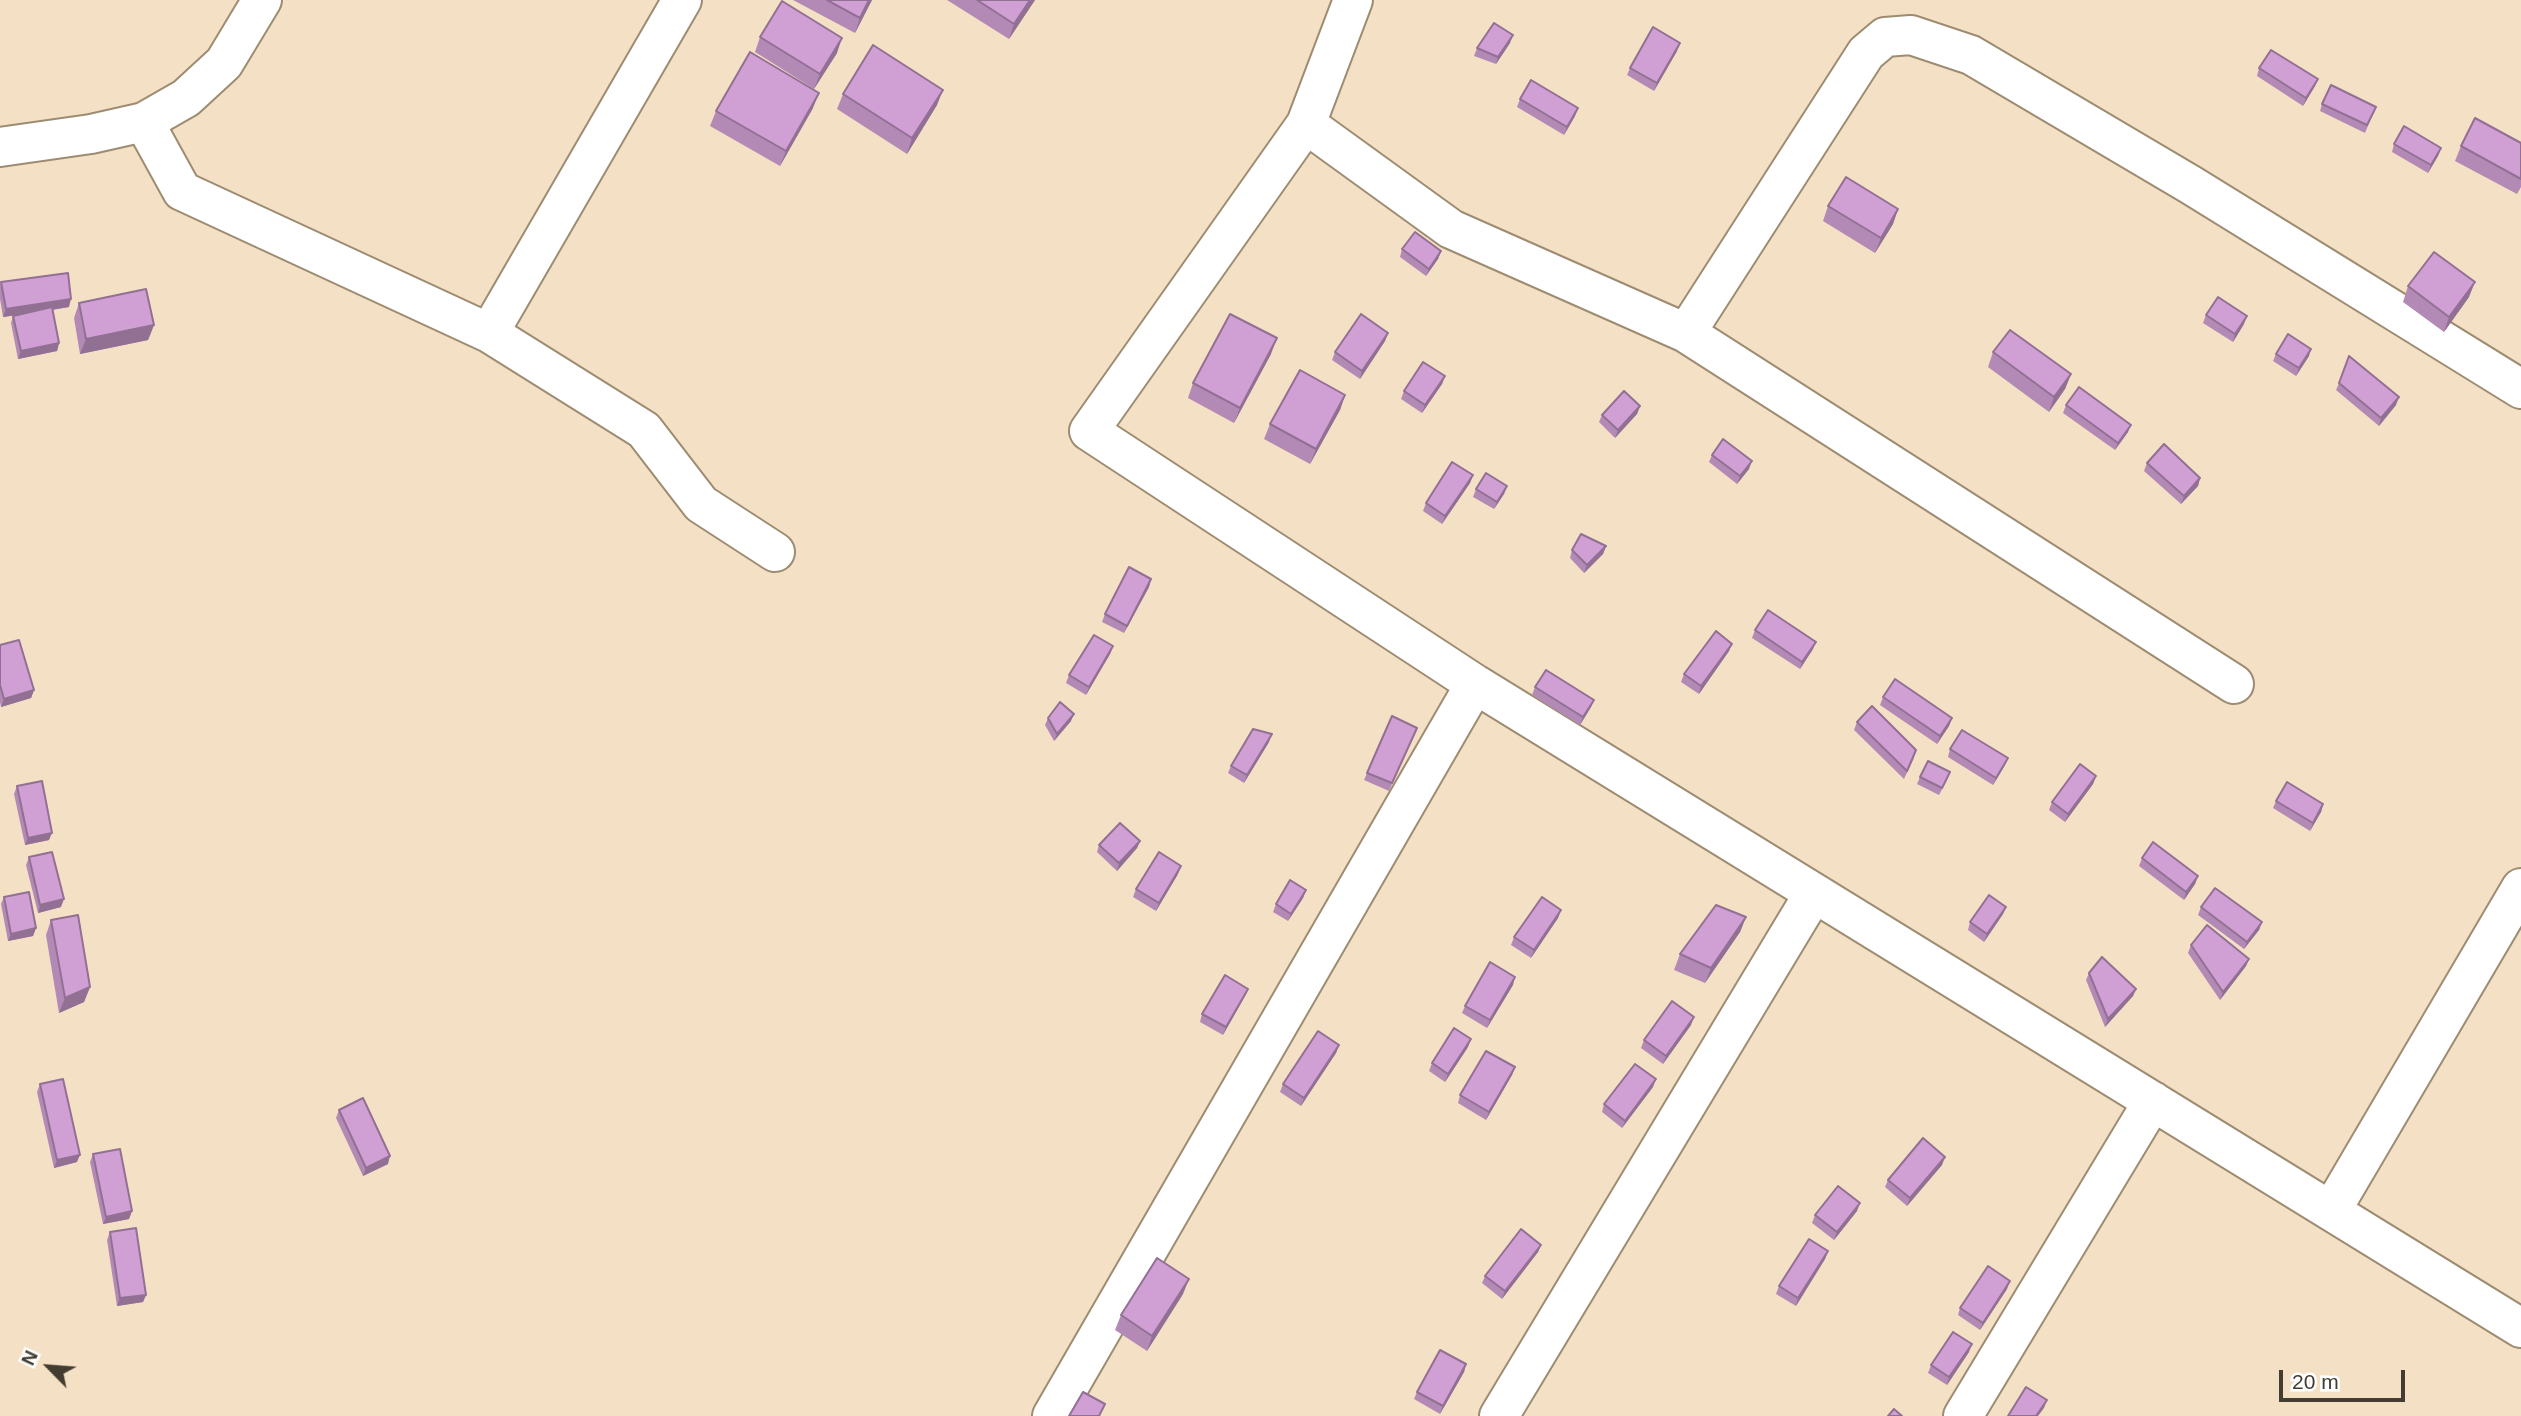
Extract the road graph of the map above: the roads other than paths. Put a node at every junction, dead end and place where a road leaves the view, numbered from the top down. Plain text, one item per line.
1 (262, 0) edge
2 (682, 0) edge
3 (1353, 0) edge
4 (144, 122) junction
5 (1306, 124) junction
6 (0, 146) edge
7 (489, 332) junction
8 (1686, 332) junction
9 (2521, 389) edge
10 (775, 552) dead end
11 (1475, 684) junction
12 (2234, 684) dead end
13 (2521, 888) edge
14 (1815, 893) junction
15 (2153, 1101) junction
16 (2331, 1210) junction
17 (2521, 1328) edge
18 (1052, 1416) edge
19 (1499, 1416) edge
20 (1963, 1416) edge

1 - 4 street
2 - 7 street
3 - 5 street
4 - 6 street
4 - 7 street
5 - 8 street
5 - 11 street
7 - 10 street
8 - 9 street
8 - 12 street
11 - 14 street
11 - 18 street
13 - 16 street
14 - 15 street
14 - 19 street
15 - 16 street
15 - 20 street
16 - 17 street

